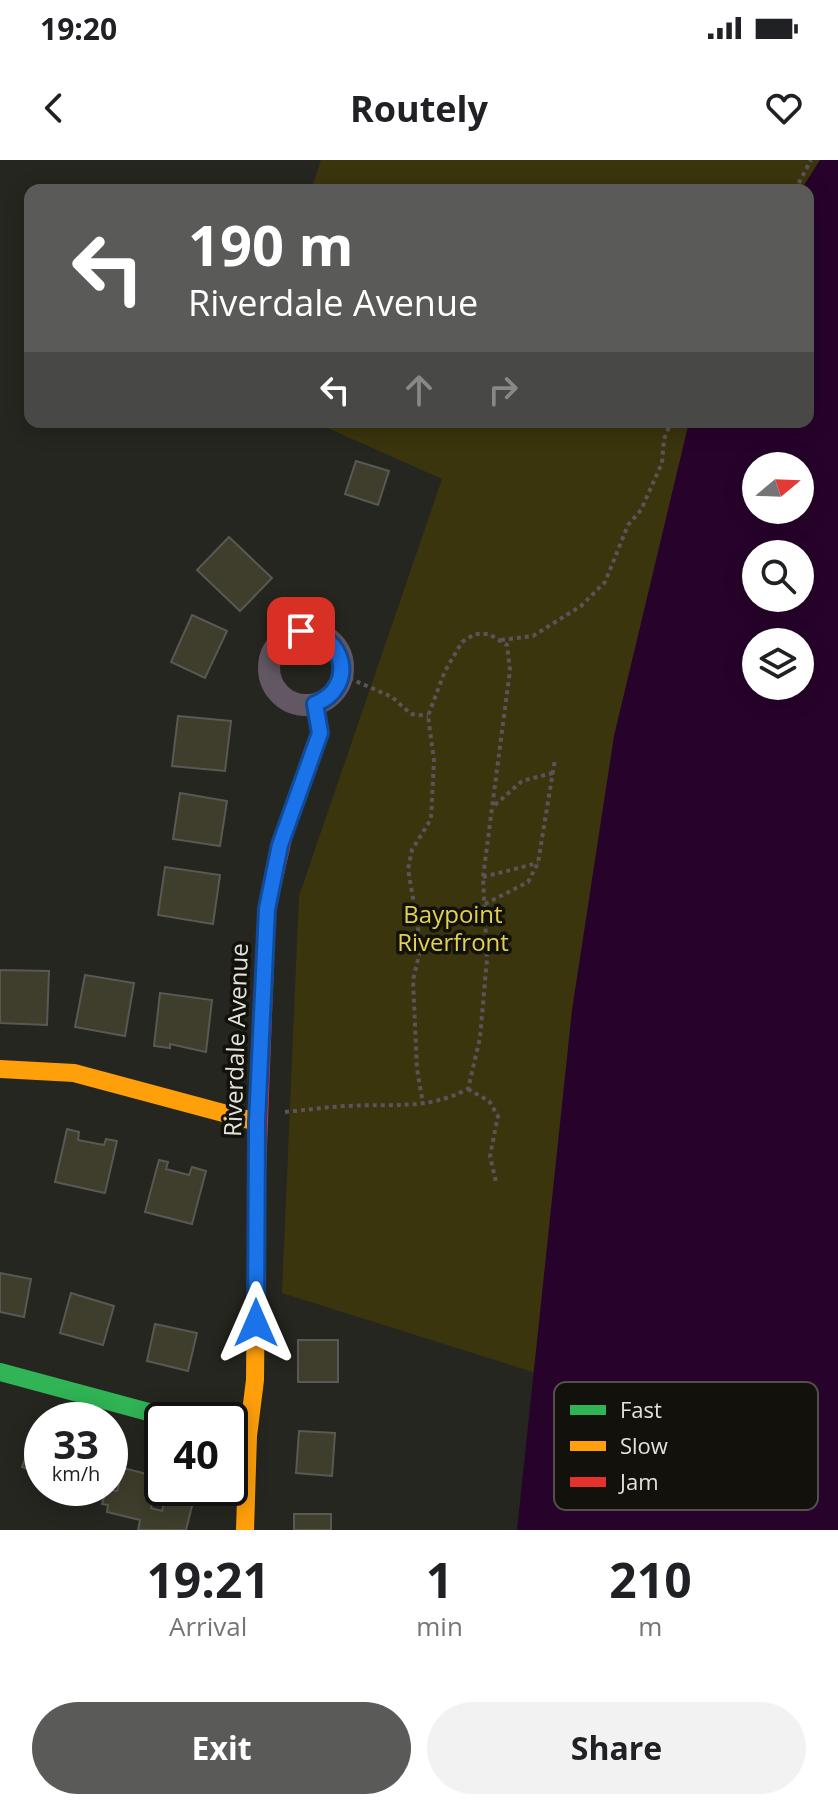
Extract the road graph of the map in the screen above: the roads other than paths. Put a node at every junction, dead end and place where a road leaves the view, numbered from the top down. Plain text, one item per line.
1 (315, 704) junction
2 (0, 1069) edge
3 (257, 1122) junction
4 (0, 1372) edge
5 (248, 1404) edge
6 (144, 1411) edge
7 (244, 1506) edge
8 (245, 1530) edge

1 - 1 street
1 - 3 street, Riverdale Avenue
2 - 3 street
3 - 5 street, Riverdale Avenue
4 - 6 street
7 - 8 street, Riverdale Avenue

